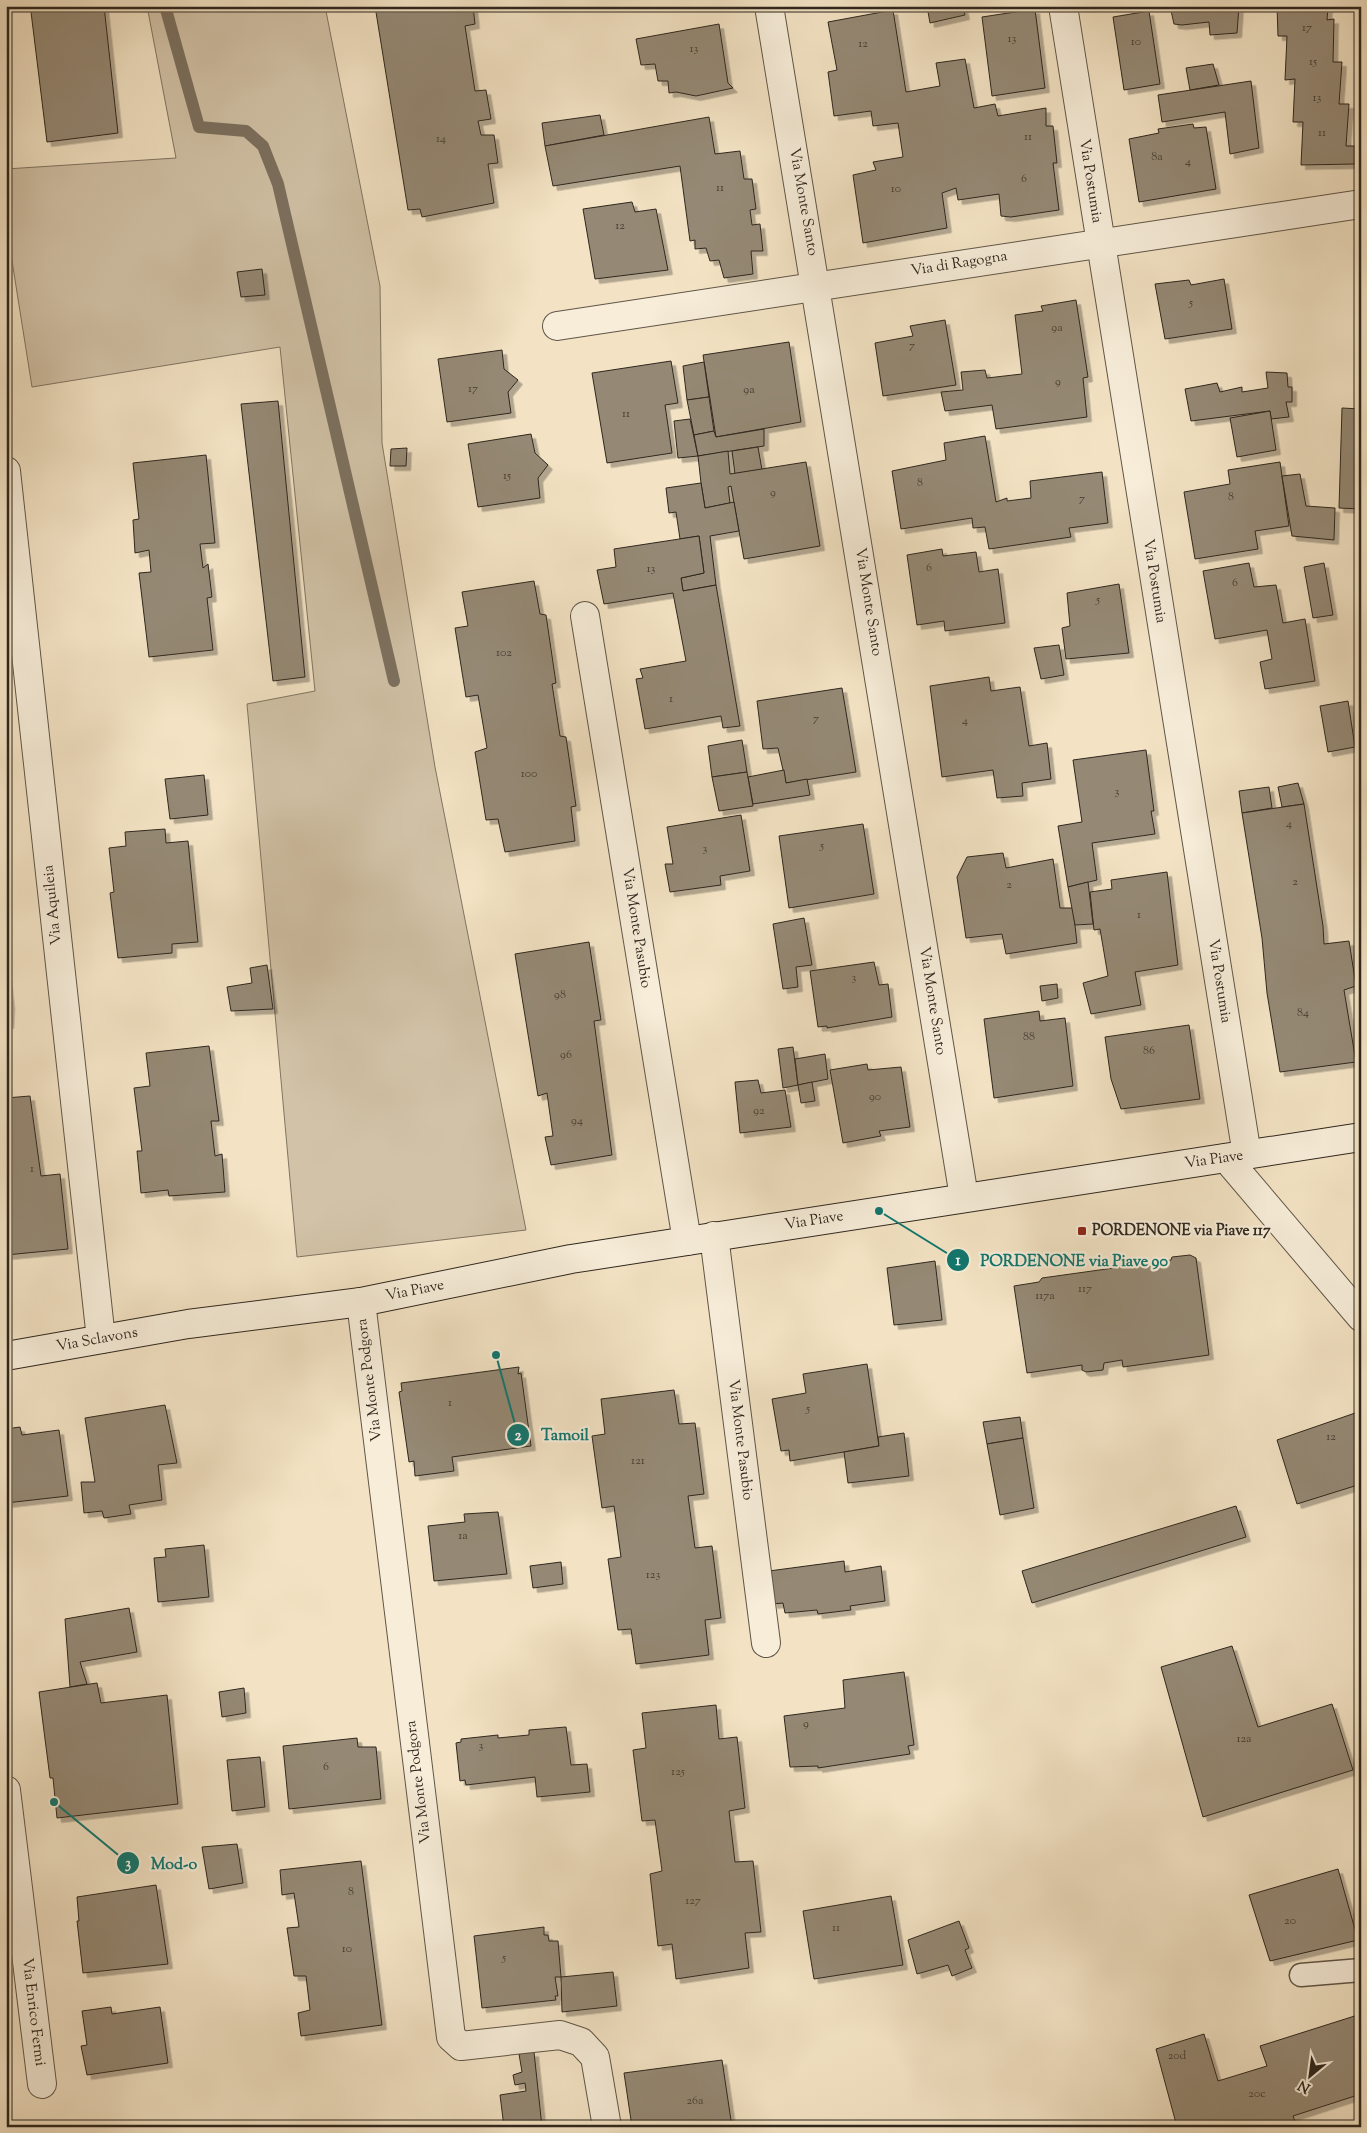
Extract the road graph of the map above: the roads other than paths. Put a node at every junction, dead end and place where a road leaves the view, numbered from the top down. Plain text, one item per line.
1 (770, 6) edge
2 (1063, 6) edge
3 (1361, 204) edge
4 (1100, 243) junction
5 (817, 286) junction
6 (557, 326) dead end
7 (6, 471) edge
8 (585, 616) dead end
9 (1361, 1137) edge
10 (1236, 1156) junction
11 (964, 1197) junction
12 (714, 1236) junction
13 (687, 1241) junction
14 (361, 1302) junction
15 (268, 1314) joint
16 (1361, 1317) edge
17 (101, 1339) junction
18 (6, 1356) edge
19 (766, 1643) dead end
20 (6, 1790) edge
21 (1361, 1970) edge
22 (1301, 1975) dead end
23 (42, 2084) dead end
24 (607, 2127) edge

1 - 5 street, Via Monte Santo
2 - 4 street, Via Postumia
3 - 4 street, Via di Ragogna
4 - 5 street, Via di Ragogna
4 - 10 street, Via Postumia
5 - 6 street, Via di Ragogna
5 - 11 street, Via Monte Santo
7 - 17 street, Via Aquileia
8 - 13 street, Via Monte Pasubio
9 - 10 street, Via Piave
10 - 11 street, Via Piave
10 - 16 street
11 - 12 street, Via Piave
12 - 13 street, Via Piave
12 - 19 street, Via Monte Pasubio
13 - 14 street, Via Piave
14 - 15 street, Via Piave
14 - 24 street, Via Monte Podgora
15 - 17 street, Via Sclavons
17 - 18 street, Via Sclavons
20 - 23 street, Via Enrico Fermi
21 - 22 lane

